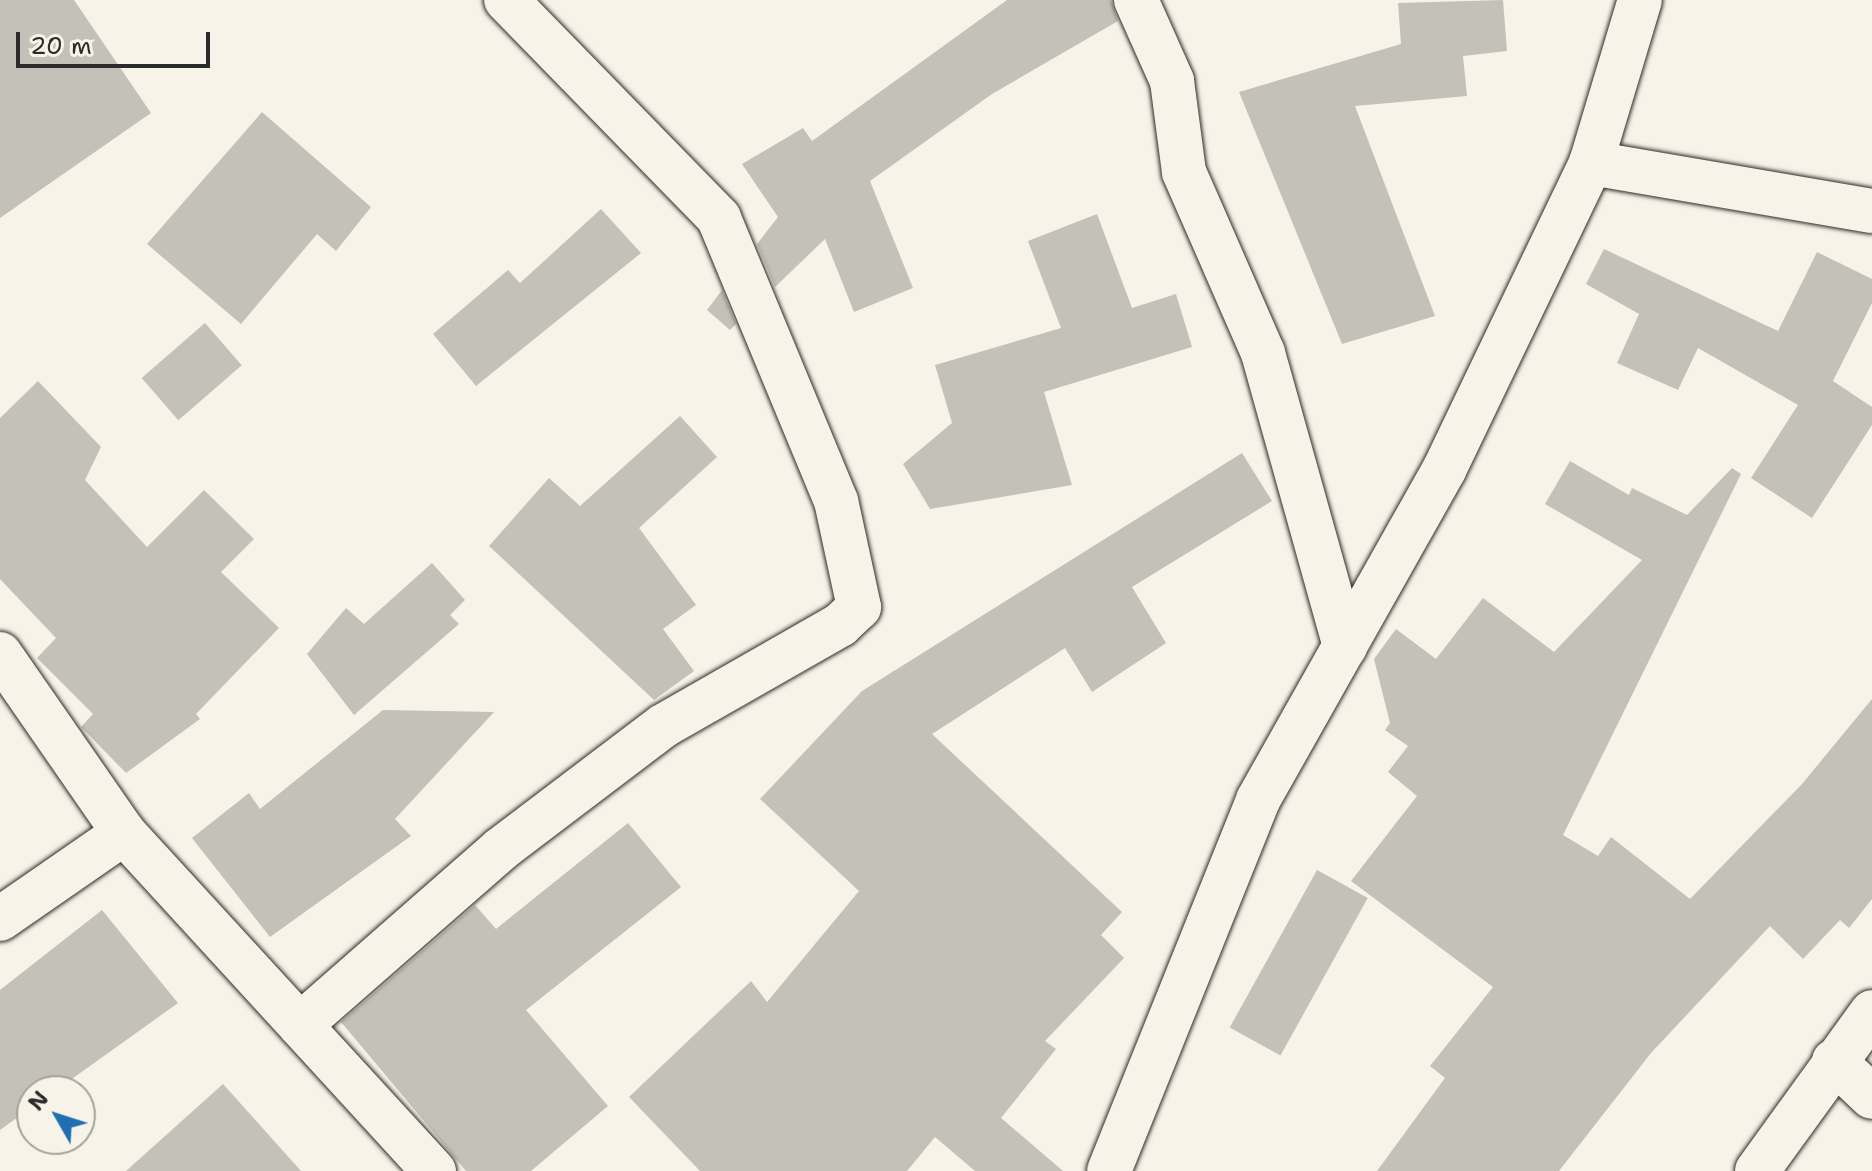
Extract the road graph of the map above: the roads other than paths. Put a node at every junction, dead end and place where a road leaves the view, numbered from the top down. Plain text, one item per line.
1 (506, 0) edge
2 (1136, 0) edge
3 (1640, 0) edge
4 (1591, 163) junction
5 (1872, 211) edge
6 (1345, 647) junction
7 (0, 654) edge
8 (124, 833) junction
9 (0, 919) edge
10 (1872, 1012) edge
11 (300, 1025) junction
12 (1834, 1061) junction
13 (1872, 1097) edge
14 (434, 1171) edge
15 (1109, 1171) edge
16 (1757, 1171) edge

1 - 11 street
2 - 6 street
3 - 4 street
4 - 5 street
4 - 6 street
6 - 15 street
7 - 8 street
8 - 9 street
8 - 11 street
10 - 12 street
11 - 14 street
12 - 13 street
12 - 16 street

